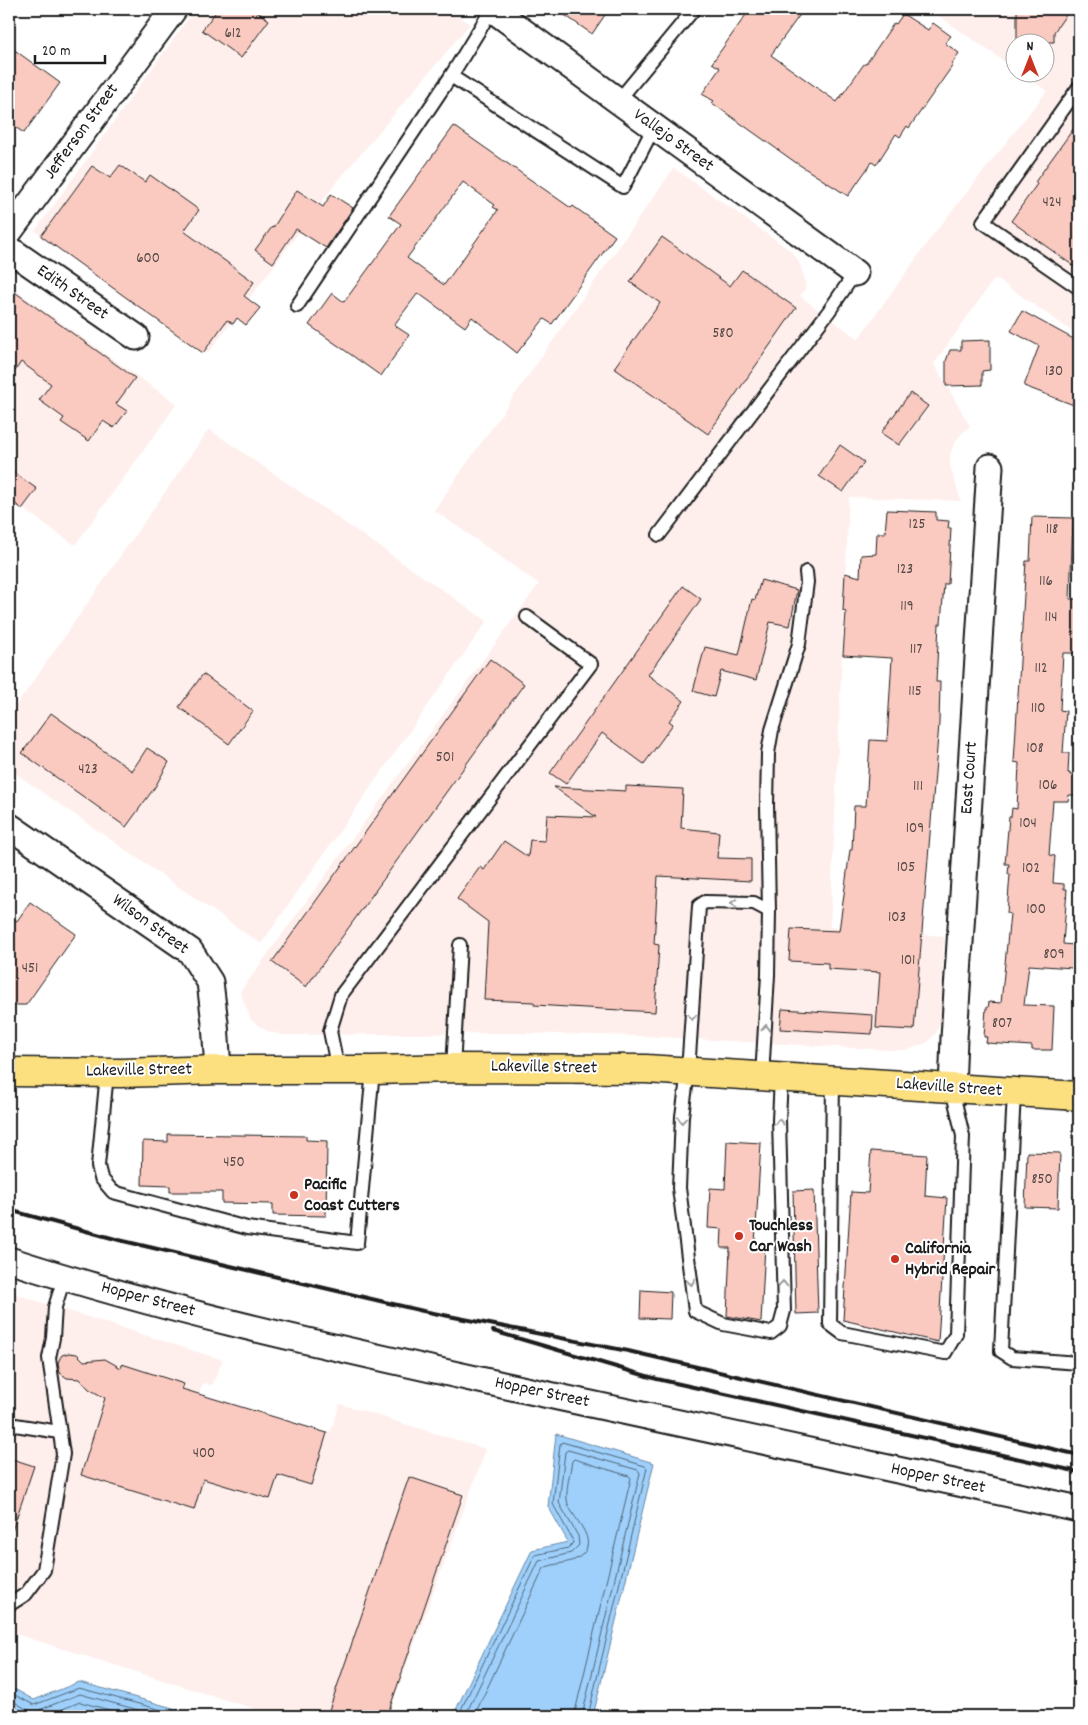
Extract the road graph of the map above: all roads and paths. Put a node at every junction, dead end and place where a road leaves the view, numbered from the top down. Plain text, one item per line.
1 (174, 9) edge
2 (492, 9) edge
3 (694, 9) edge
4 (451, 76) junction
5 (1079, 87) edge
6 (618, 101) junction
7 (654, 127) junction
8 (9, 232) edge
9 (9, 249) edge
10 (855, 273) joint
11 (1079, 288) edge
12 (297, 306) dead end
13 (136, 337) dead end
14 (990, 467) dead end
15 (658, 535) dead end
16 (806, 572) dead end
17 (527, 617) dead end
18 (9, 826) edge
19 (769, 910) junction
20 (460, 945) dead end
21 (453, 1068) junction
22 (218, 1070) junction
23 (338, 1070) junction
24 (373, 1070) junction
25 (9, 1072) edge
26 (688, 1072) junction
27 (107, 1073) junction
28 (772, 1077) junction
29 (833, 1081) junction
30 (952, 1089) junction
31 (1014, 1093) junction
32 (1079, 1096) edge
33 (9, 1260) edge
34 (64, 1278) junction
35 (1079, 1363) edge
36 (9, 1424) edge
37 (59, 1432) junction
38 (1079, 1509) edge
39 (9, 1603) edge

1 - 8 street, Jefferson Street
2 - 4 lane
2 - 6 street, Vallejo Street
3 - 6 lane
4 - 7 lane
4 - 12 lane
5 - 11 lane
6 - 7 street, Vallejo Street
7 - 10 street, Vallejo Street
9 - 13 street, Edith Street
10 - 15 lane
14 - 30 street, East Court
16 - 19 lane
17 - 23 lane
18 - 22 street, Wilson Street
19 -> 26 lane
28 -> 19 lane
20 - 21 lane
21 - 24 main road, Lakeville Street
21 - 26 main road, Lakeville Street
22 - 23 main road, Lakeville Street
22 - 27 main road, Lakeville Street
23 - 24 main road, Lakeville Street
24 - 27 lane
25 - 27 main road, Lakeville Street
26 - 28 main road, Lakeville Street
26 -> 28 lane
28 - 29 main road, Lakeville Street
29 - 30 main road, Lakeville Street
29 - 30 lane
30 - 31 main road, Lakeville Street
31 - 32 main road, Lakeville Street
31 - 35 lane
33 - 34 street, Hopper Street
34 - 37 lane
34 - 38 street, Hopper Street
36 - 37 lane
37 - 39 lane

